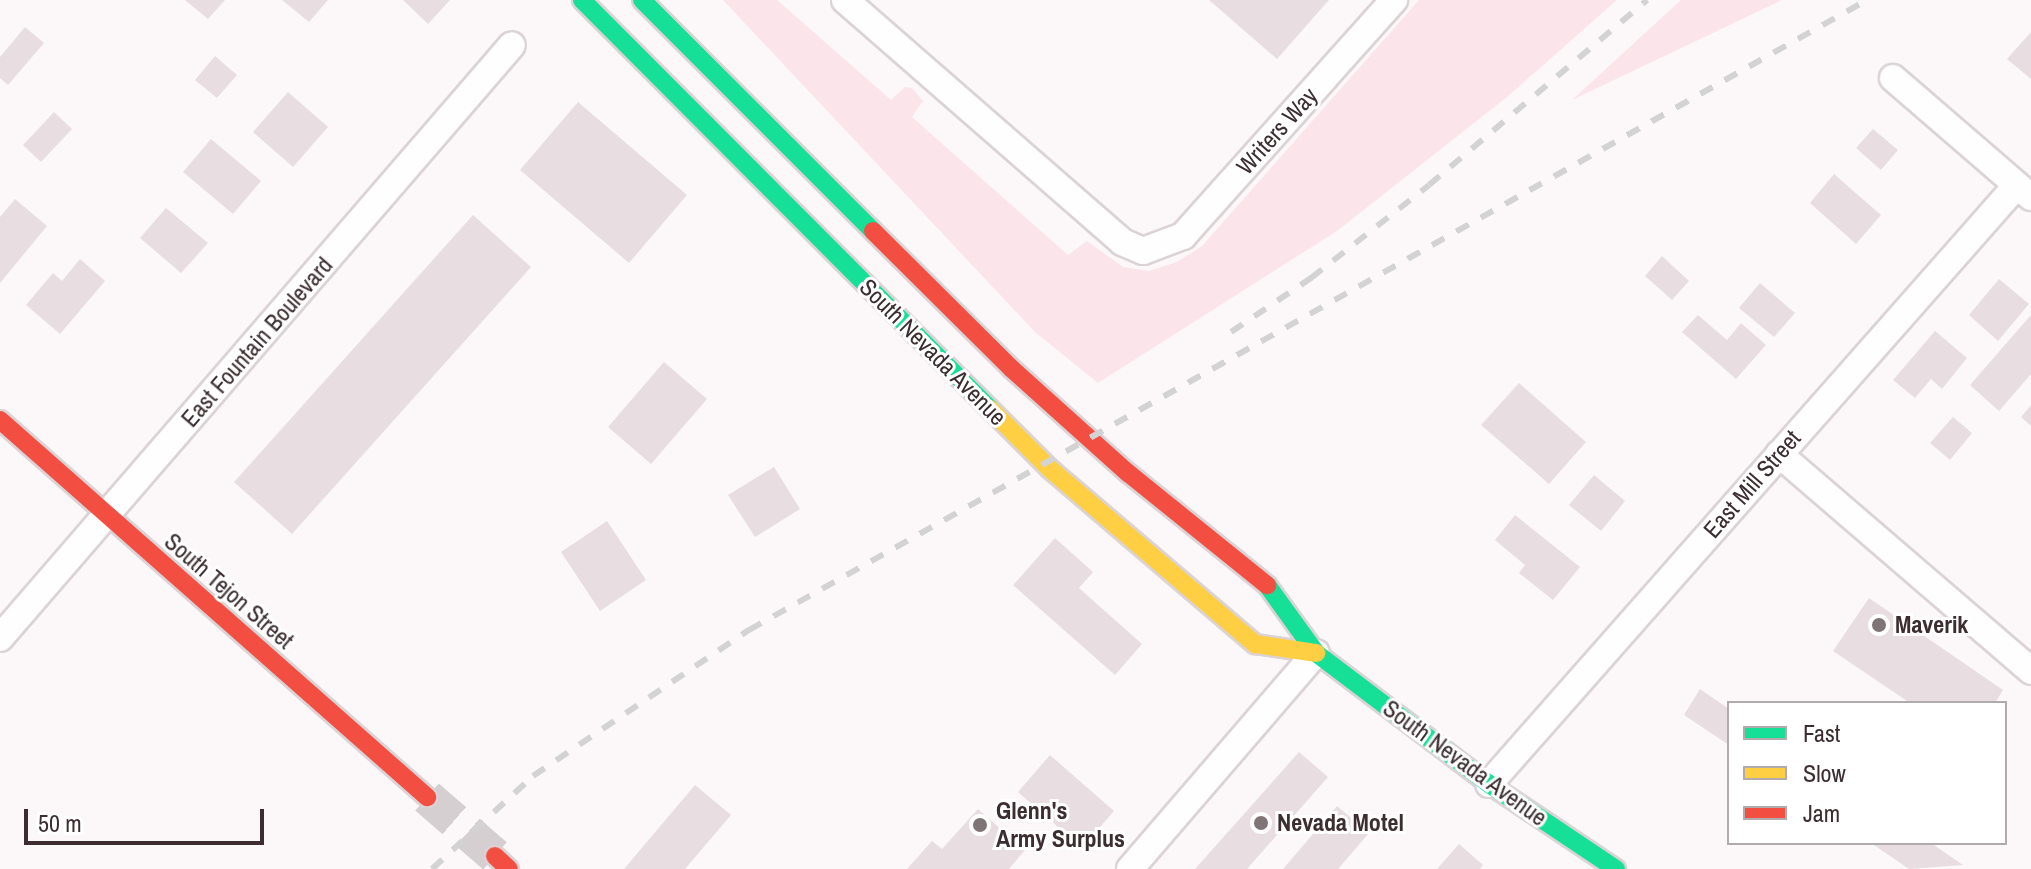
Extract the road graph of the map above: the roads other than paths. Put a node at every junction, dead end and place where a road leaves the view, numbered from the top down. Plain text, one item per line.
1 (582, 0) edge
2 (642, 0) edge
3 (845, 0) edge
4 (1394, 0) edge
5 (512, 45) dead end
6 (1893, 78) dead end
7 (2024, 191) edge
8 (0, 420) edge
9 (1779, 454) junction
10 (108, 516) junction
11 (0, 638) edge
12 (1316, 653) junction
13 (2031, 671) edge
14 (1489, 784) junction
15 (427, 797) tunnel mouth
16 (1130, 869) edge
17 (1616, 869) edge

1 - 12 main road, South Nevada Avenue
2 - 12 main road, South Nevada Avenue
3 - 4 street, Writers Way
5 - 10 street, East Fountain Boulevard
6 - 7 street
7 - 9 street, East Mill Street
8 - 10 main road, South Tejon Street
9 - 13 street
9 - 14 street, East Mill Street
10 - 11 street, East Fountain Boulevard
10 - 15 main road, South Tejon Street
12 - 14 main road, South Nevada Avenue
12 - 16 street
14 - 17 main road, South Nevada Avenue

